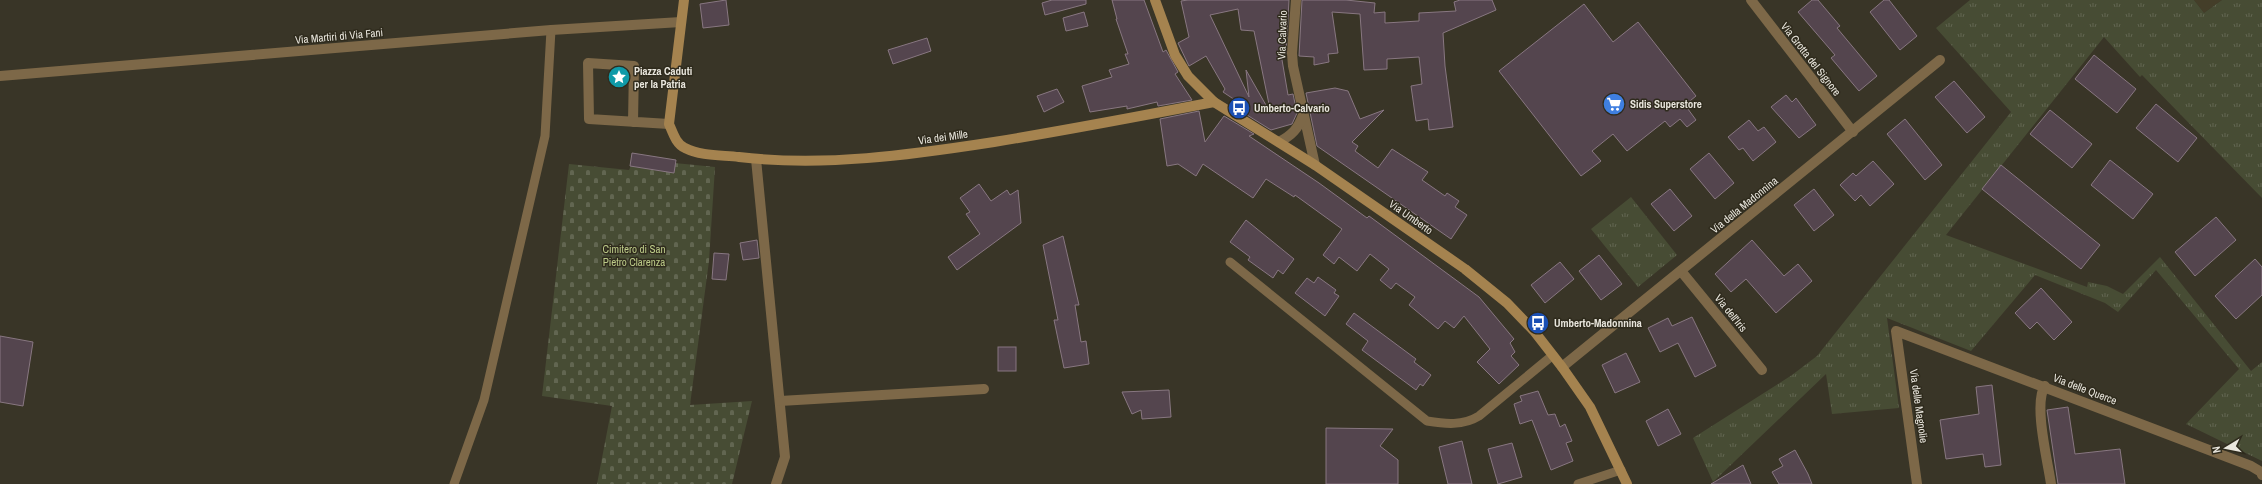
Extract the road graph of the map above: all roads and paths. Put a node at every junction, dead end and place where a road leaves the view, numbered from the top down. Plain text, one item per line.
1 (684, 0) edge
2 (1155, 0) edge
3 (1296, 0) edge
4 (1751, 0) edge
5 (681, 22) junction
6 (551, 30) junction
7 (1940, 60) dead end
8 (0, 76) edge
9 (1214, 102) junction
10 (1303, 115) junction
11 (633, 122) junction
12 (669, 124) junction
13 (1853, 132) junction
14 (1279, 142) junction
15 (756, 159) junction
16 (1315, 165) junction
17 (1230, 262) dead end
18 (1681, 271) junction
19 (1896, 330) joint
20 (1553, 355) junction
21 (1562, 367) junction
22 (1762, 370) dead end
23 (2045, 386) junction
24 (984, 389) dead end
25 (780, 401) junction
26 (1621, 470) junction
27 (1608, 474) junction
28 (2262, 475) edge
29 (454, 484) edge
30 (776, 484) edge
31 (1578, 484) edge
32 (1609, 484) edge
33 (1627, 484) edge
34 (1917, 484) edge
35 (2051, 484) edge

1 - 5 main road
2 - 9 main road, Via Umberto
3 - 10 street, Via Calvario
4 - 13 street, Via Grotta del Signore
5 - 6 street, Via Martiri di Via Fani
5 - 12 main road
6 - 8 street, Via Martiri di Via Fani
6 - 29 lane
7 - 13 street, Via della Madonnina
9 - 14 main road, Via Umberto
9 - 15 main road, Via dei Mille
10 - 14 street
10 - 16 street, Via Calvario
11 - 11 street
11 - 12 street
12 - 15 main road, Via dei Mille
13 - 18 street, Via della Madonnina
14 - 16 main road, Via Umberto
15 - 25 street
16 - 20 main road, Via Umberto
17 - 20 lane
18 - 21 street, Via della Madonnina
18 - 22 street, Via dell'Iris
19 - 23 street, Via delle Querce
19 - 34 street, Via delle Magnolie
20 - 21 main road, Via Umberto
21 - 26 main road, Via Umberto
23 - 28 street, Via delle Querce
23 - 35 street
24 - 25 street
25 - 30 street
26 - 27 lane
26 - 33 main road, Via Umberto
27 - 31 lane
27 - 32 lane

